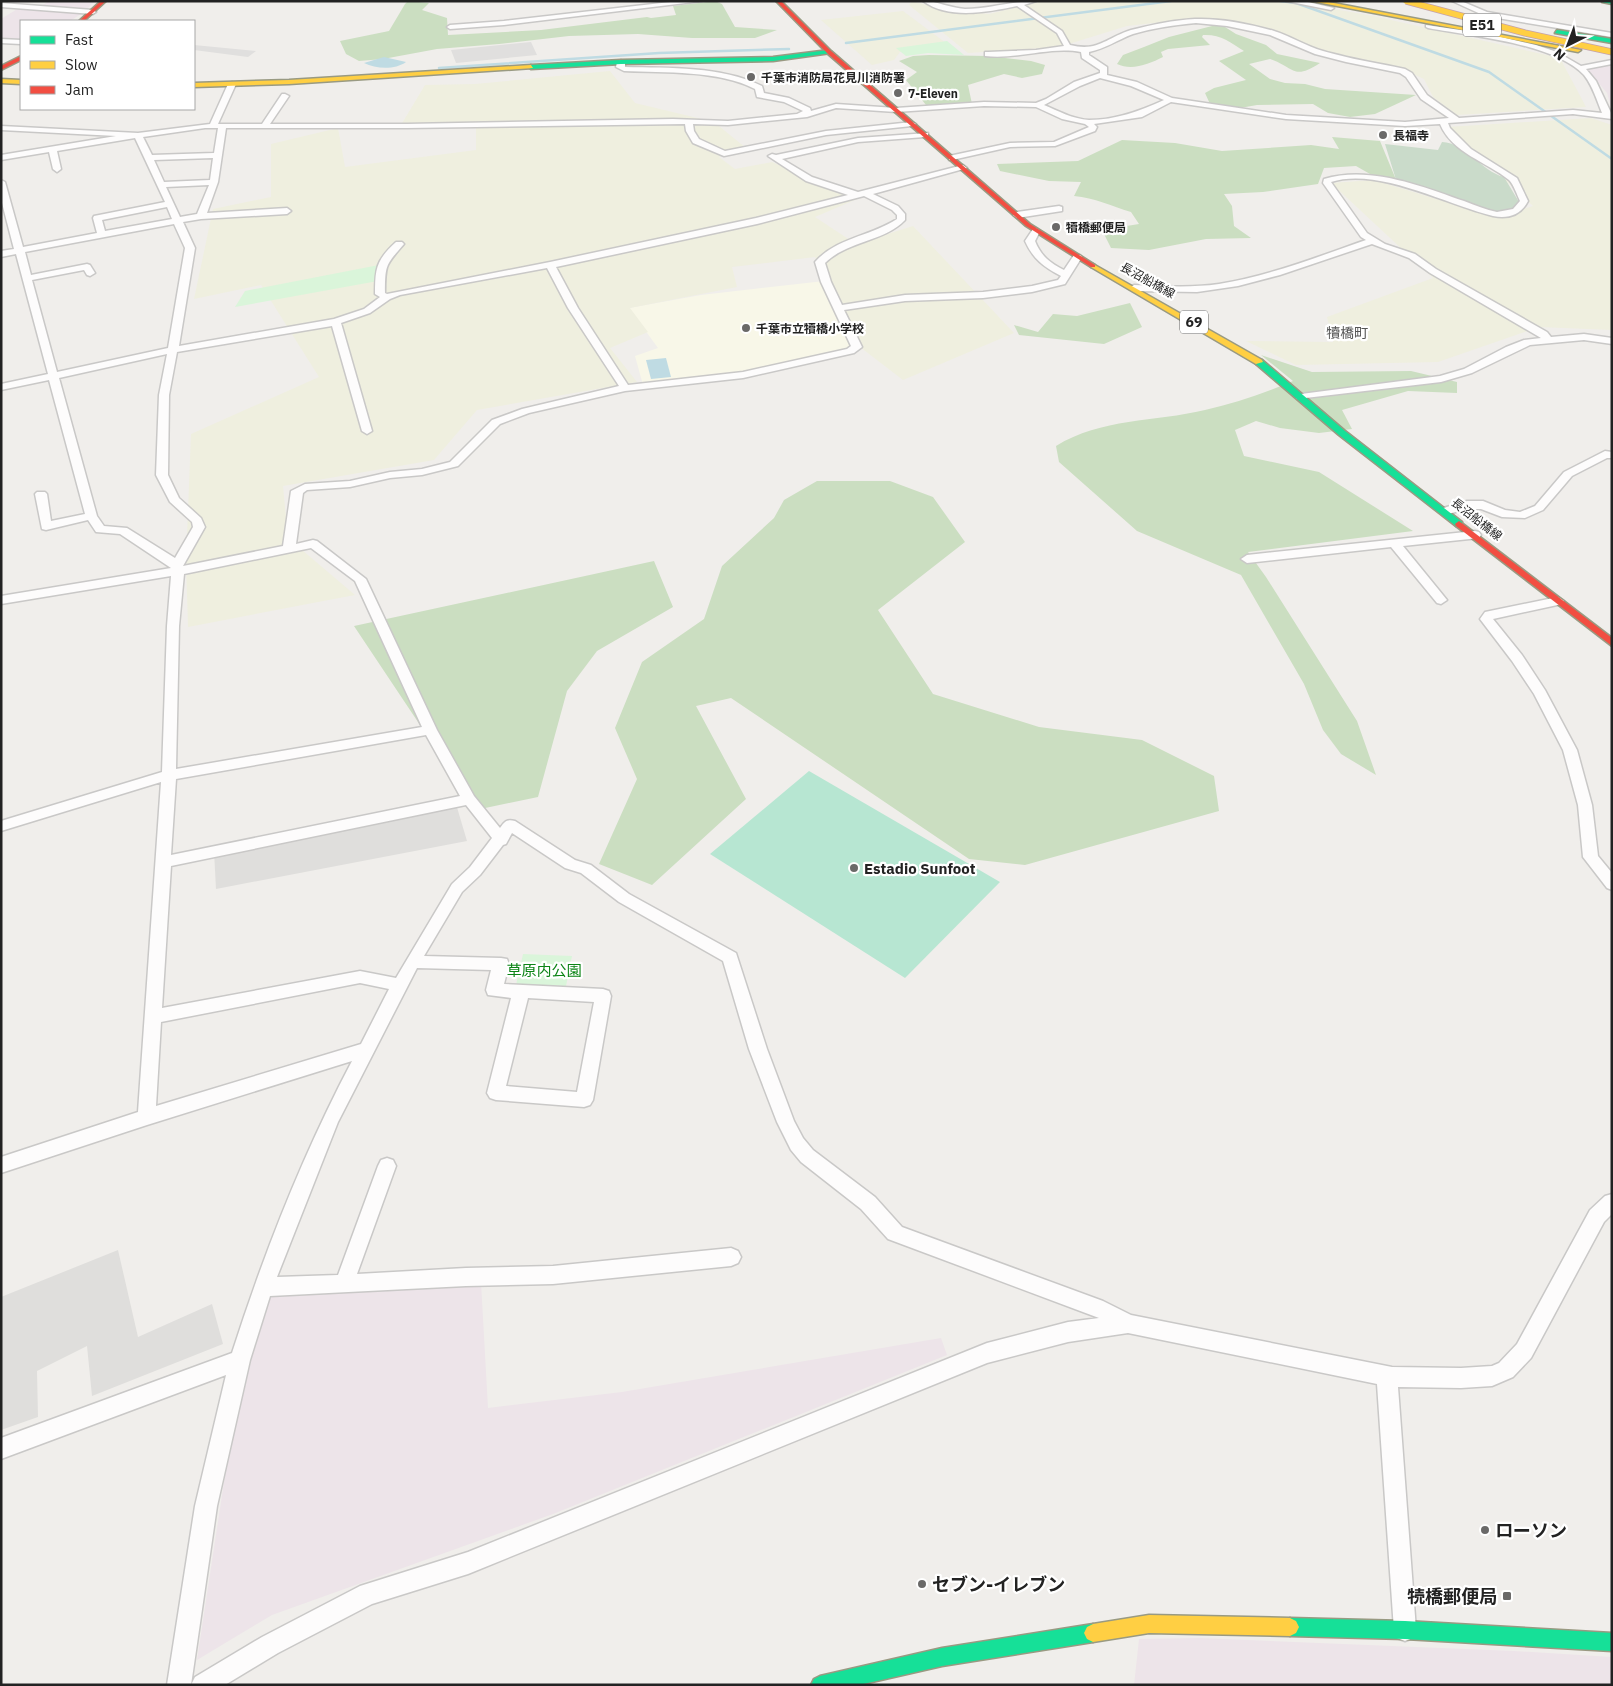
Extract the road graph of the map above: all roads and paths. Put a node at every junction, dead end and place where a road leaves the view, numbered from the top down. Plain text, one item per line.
1 (104, 1) edge
2 (699, 1) edge
3 (778, 1) edge
4 (926, 1) edge
5 (1033, 1) edge
6 (1289, 1) edge
7 (1313, 1) edge
8 (1352, 1) edge
9 (1406, 1) edge
10 (1455, 1) edge
11 (1604, 1) edge
12 (1392, 2) edge
13 (1612, 3) edge
14 (1018, 4) junction
15 (1, 5) edge
16 (18, 6) junction
17 (10, 12) dead end
18 (93, 12) junction
19 (82, 20) edge
20 (450, 27) dead end
21 (1612, 35) edge
22 (1, 41) edge
23 (1612, 41) edge
24 (20, 42) edge
25 (1612, 46) edge
26 (1070, 47) junction
27 (1085, 50) junction
28 (829, 52) junction
29 (988, 54) dead end
30 (20, 58) edge
31 (1611, 59) edge
32 (621, 62) junction
33 (1, 68) edge
34 (1581, 68) junction
35 (1100, 76) junction
36 (1, 81) edge
37 (20, 82) edge
38 (232, 84) junction
39 (195, 85) edge
40 (285, 96) dead end
41 (1170, 100) junction
42 (1037, 105) junction
43 (896, 110) junction
44 (1609, 117) edge
45 (782, 118) junction
46 (689, 121) junction
47 (1458, 121) junction
48 (1088, 122) junction
49 (1443, 122) junction
50 (912, 124) junction
51 (218, 126) junction
52 (264, 126) junction
53 (1, 128) edge
54 (138, 135) junction
55 (925, 135) junction
56 (758, 147) junction
57 (52, 149) junction
58 (218, 154) junction
59 (1, 158) edge
60 (149, 158) junction
61 (775, 158) junction
62 (952, 158) junction
63 (963, 168) junction
64 (57, 169) dead end
65 (1, 182) edge
66 (214, 182) junction
67 (161, 185) junction
68 (861, 194) junction
69 (170, 204) junction
70 (1059, 209) dead end
71 (287, 211) dead end
72 (1017, 215) junction
73 (201, 216) junction
74 (177, 221) junction
75 (1036, 231) junction
76 (102, 235) junction
77 (1372, 241) junction
78 (399, 244) dead end
79 (20, 251) junction
80 (1, 254) edge
81 (1077, 256) junction
82 (550, 265) junction
83 (90, 273) dead end
84 (1066, 275) junction
85 (27, 278) junction
86 (1134, 288) junction
87 (387, 297) junction
88 (838, 308) junction
89 (336, 322) junction
90 (1612, 332) edge
91 (1546, 337) junction
92 (1612, 341) edge
93 (173, 350) junction
94 (54, 376) junction
95 (1, 387) edge
96 (625, 388) junction
97 (1301, 397) junction
98 (366, 431) dead end
99 (1612, 455) edge
100 (41, 494) dead end
101 (1444, 511) junction
102 (91, 516) junction
103 (1475, 535) junction
104 (1395, 544) junction
105 (289, 549) junction
106 (1247, 559) dead end
107 (177, 568) junction
108 (1, 600) edge
109 (1441, 600) dead end
110 (1558, 601) junction
111 (1612, 643) edge
112 (430, 730) junction
113 (169, 775) junction
114 (469, 800) junction
115 (1, 826) edge
116 (500, 840) junction
117 (164, 862) junction
118 (1612, 884) edge
119 (412, 962) junction
120 (400, 985) junction
121 (521, 992) junction
122 (153, 1017) junction
123 (367, 1049) junction
124 (147, 1117) junction
125 (1, 1165) edge
126 (387, 1166) dead end
127 (1612, 1202) edge
128 (731, 1257) dead end
129 (344, 1284) junction
130 (263, 1287) junction
131 (1128, 1324) junction
132 (240, 1360) junction
133 (1387, 1376) junction
134 (1, 1450) edge
135 (1405, 1630) junction
136 (1612, 1642) edge
137 (179, 1685) edge
138 (203, 1685) edge
139 (820, 1685) edge

1 - 18 main road
2 - 20 street
3 - 28 main road, 長沼船橋線 / 69
4 - 14 street
5 - 14 street
6 - 34 street
7 - 31 main road
8 - 25 main road, E51
9 - 31 main road, bridge
10 - 21 street
11 - 13 main road
12 - 23 main road, E51
14 - 26 street
15 - 16 street
16 - 17 street
16 - 18 street
18 - 19 main road
22 - 24 street
26 - 27 street
26 - 29 street
27 - 35 street
27 - 47 street
28 - 32 main road
28 - 43 main road, 長沼船橋線 / 69
30 - 33 main road
31 - 34 street
32 - 38 main road
32 - 45 street
34 - 44 street
35 - 41 street
35 - 42 street
36 - 37 main road
38 - 39 main road
38 - 51 street
40 - 52 street
41 - 48 street
41 - 49 street
42 - 43 street
42 - 48 street
43 - 45 street
43 - 50 main road, 長沼船橋線 / 69
44 - 47 street
45 - 46 street
46 - 52 street
46 - 56 street
47 - 49 street
48 - 62 street
49 - 77 street
50 - 55 main road, 長沼船橋線 / 69
50 - 56 street
51 - 52 street
51 - 54 street
51 - 58 street
53 - 54 street
54 - 57 street
54 - 60 street
55 - 61 street
55 - 62 main road, 長沼船橋線 / 69
56 - 61 street
57 - 59 street
57 - 64 street
58 - 60 street
58 - 66 street
60 - 67 street
61 - 68 street
62 - 63 main road, 長沼船橋線 / 69
63 - 68 street
63 - 72 main road, 長沼船橋線 / 69
65 - 79 street
66 - 67 street
66 - 73 street
67 - 69 street
68 - 82 street
68 - 88 street
69 - 74 street
69 - 76 street
70 - 72 street
71 - 73 street
72 - 75 main road, 長沼船橋線 / 69
73 - 74 street
74 - 76 street
74 - 93 street
75 - 81 main road, 長沼船橋線 / 69
75 - 84 street
76 - 79 street
77 - 86 street
77 - 91 street
78 - 87 street
79 - 80 street
79 - 85 street
81 - 84 street
81 - 86 main road, 長沼船橋線 / 69
82 - 87 street
82 - 96 street
83 - 85 street
84 - 88 street
85 - 94 street
86 - 97 main road, 長沼船橋線 / 69
87 - 89 street
88 - 96 street
89 - 93 street
89 - 98 street
90 - 91 street
91 - 92 street
91 - 97 street
93 - 94 street
93 - 107 street
94 - 95 street
94 - 102 street
96 - 105 street
97 - 101 main road, 長沼船橋線 / 69
99 - 101 street
100 - 102 street
101 - 103 main road, 長沼船橋線 / 69
102 - 107 street
103 - 104 street
103 - 110 main road, 長沼船橋線 / 69
104 - 106 street
104 - 109 street
105 - 107 street
105 - 112 street
107 - 108 street
107 - 113 street
110 - 111 main road, 長沼船橋線 / 69
110 - 118 street
112 - 113 street
112 - 114 street
113 - 115 street
113 - 117 street
114 - 116 street
114 - 117 street
116 - 119 street
116 - 131 street
117 - 122 street
119 - 120 street
119 - 121 street
120 - 122 street
120 - 123 street
121 - 121 street
122 - 124 street
123 - 124 street
123 - 130 street
124 - 125 street
126 - 129 street
127 - 133 street
128 - 129 street
129 - 130 street
130 - 132 street
131 - 133 street
131 - 138 street
132 - 134 street
132 - 137 street
133 - 135 street
135 - 136 main road
135 - 139 main road

